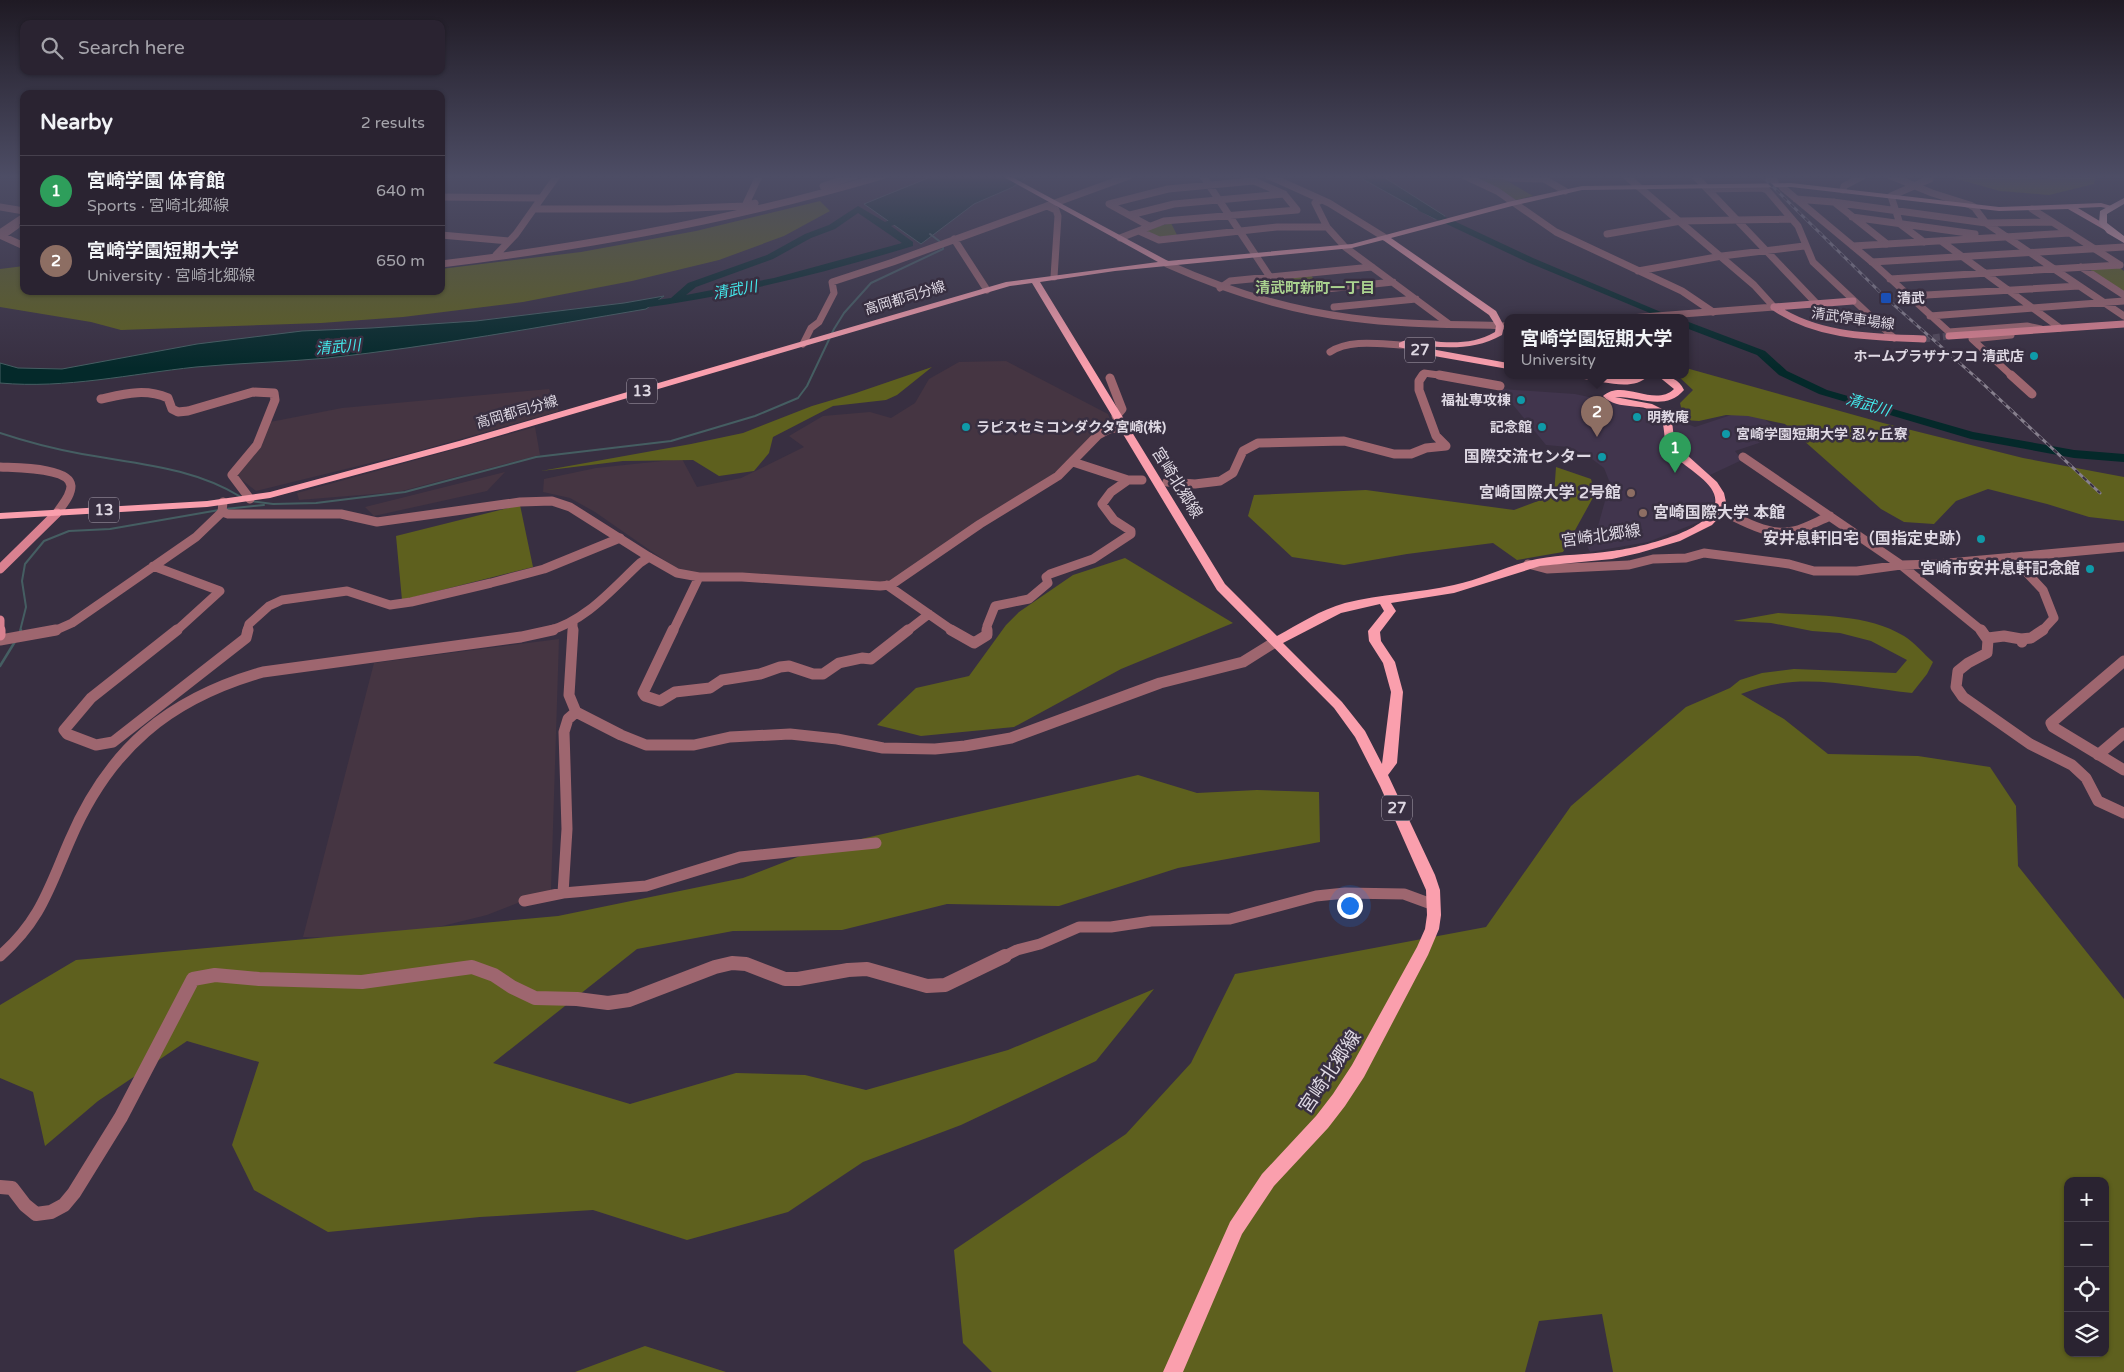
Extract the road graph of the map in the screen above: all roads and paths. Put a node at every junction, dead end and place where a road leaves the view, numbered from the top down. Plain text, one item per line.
1 (498, 240) edge
2 (613, 240) edge
3 (951, 240) edge
4 (955, 240) edge
5 (1056, 240) edge
6 (1124, 240) edge
7 (1245, 240) edge
8 (1339, 240) edge
9 (1372, 240) edge
10 (1388, 240) edge
11 (1571, 240) edge
12 (1703, 240) edge
13 (1757, 240) edge
14 (1803, 240) edge
15 (1845, 240) edge
16 (1882, 240) edge
17 (1921, 240) edge
18 (1959, 240) edge
19 (2011, 240) edge
20 (2080, 240) edge
21 (509, 241) joint
22 (1941, 241) junction
23 (1924, 242) junction
24 (0, 243) edge
25 (1887, 244) junction
26 (1804, 246) junction
27 (1852, 246) junction
28 (1346, 247) junction
29 (2124, 247) edge
30 (2094, 249) junction
31 (20, 250) edge
32 (1767, 250) junction
33 (2030, 253) junction
34 (496, 255) junction
35 (1255, 255) junction
36 (516, 256) junction
37 (1722, 256) junction
38 (1962, 256) junction
39 (472, 261) junction
40 (1872, 262) junction
41 (445, 264) edge
42 (1167, 264) junction
43 (2122, 266) edge
44 (1372, 267) junction
45 (2081, 267) junction
46 (2053, 268) junction
47 (1638, 272) junction
48 (1984, 273) junction
49 (1054, 277) junction
50 (1270, 277) junction
51 (1890, 278) junction
52 (1034, 280) junction
53 (1393, 282) junction
54 (2079, 286) junction
55 (1220, 288) junction
56 (987, 290) junction
57 (2008, 290) junction
58 (2124, 295) edge
59 (1909, 296) junction
60 (1416, 299) junction
61 (1853, 300) junction
62 (2124, 301) edge
63 (1329, 302) junction
64 (2104, 303) junction
65 (1817, 304) junction
66 (1774, 307) junction
67 (2034, 308) junction
68 (1713, 312) junction
69 (1680, 314) edge
70 (1930, 316) junction
71 (2124, 316) edge
72 (1449, 324) junction
73 (2124, 324) edge
74 (1504, 326) edge
75 (2060, 328) junction
76 (2041, 329) junction
77 (1949, 336) tunnel mouth
78 (1894, 338) junction
79 (1923, 338) tunnel mouth
80 (803, 344) junction
81 (1402, 346) junction
82 (1330, 352) dead end
83 (1504, 365) edge
84 (1110, 378) dead end
85 (1605, 379) edge
86 (1639, 379) edge
87 (1668, 379) edge
88 (1500, 386) dead end
89 (2032, 394) dead end
90 (101, 399) dead end
91 (1119, 421) junction
92 (1743, 457) dead end
93 (1074, 462) junction
94 (0, 466) edge
95 (1128, 480) junction
96 (1142, 480) dead end
97 (1167, 482) dead end
98 (250, 499) junction
99 (223, 507) junction
100 (1720, 510) junction
101 (57, 513) junction
102 (0, 516) edge
103 (1830, 516) junction
104 (620, 538) junction
105 (2124, 548) edge
106 (649, 557) junction
107 (2012, 557) junction
108 (1528, 564) junction
109 (153, 566) junction
110 (1902, 566) junction
111 (0, 569) edge
112 (699, 577) junction
113 (887, 585) junction
114 (1384, 600) junction
115 (929, 614) junction
116 (0, 620) edge
117 (573, 623) junction
118 (0, 635) edge
119 (1988, 638) junction
120 (0, 640) edge
121 (1274, 642) junction
122 (2124, 661) edge
123 (576, 712) junction
124 (2124, 733) edge
125 (2098, 755) junction
126 (2124, 770) edge
127 (1381, 776) junction
128 (2124, 813) edge
129 (876, 843) dead end
130 (563, 893) junction
131 (524, 901) dead end
132 (1434, 905) junction
133 (0, 956) edge
134 (0, 1187) edge
135 (1173, 1372) edge

1 - 21 street
2 - 36 street
3 - 80 street
4 - 56 street
5 - 49 street
6 - 42 main road
7 - 35 street
8 - 28 street
9 - 28 main road, 高岡都司分線 / 13
10 - 74 main road
11 - 47 street
12 - 37 street
13 - 32 street
14 - 26 street
15 - 27 street
16 - 25 street
17 - 23 street
18 - 22 street
19 - 33 street
20 - 30 street
21 - 34 street
22 - 23 street
22 - 38 street
23 - 25 street
24 - 31 street
25 - 27 street
26 - 32 street
26 - 61 street
27 - 40 street
28 - 35 main road, 高岡都司分線 / 13
28 - 44 street
29 - 30 street
30 - 33 street
30 - 43 street
32 - 37 street
32 - 65 street
33 - 38 street
33 - 46 street
34 - 36 street
34 - 39 street
35 - 42 main road, 高岡都司分線 / 13
35 - 50 street
36 - 39 street
37 - 47 street
37 - 66 street
38 - 40 street
38 - 48 street
39 - 41 street
40 - 51 street
42 - 49 main road, 高岡都司分線 / 13
42 - 55 street
43 - 45 street
44 - 50 street
44 - 53 street
45 - 46 street
45 - 58 street
46 - 48 street
46 - 54 street
47 - 68 street
48 - 51 street
48 - 57 street
49 - 52 main road, 高岡都司分線 / 13
50 - 55 street
50 - 63 street
51 - 59 street
52 - 56 main road, 高岡都司分線 / 13
52 - 91 main road, 宮崎北郷線 / 27
53 - 60 street
53 - 63 street
54 - 57 street
54 - 64 street
55 - 63 street
56 - 80 main road, 高岡都司分線 / 13
57 - 59 street
57 - 67 street
59 - 70 street
60 - 63 street
60 - 72 street
61 - 65 main road, 清武停車場線
61 - 78 street
62 - 64 street
63 - 72 street
64 - 67 street
64 - 71 street
65 - 66 main road, 清武停車場線
66 - 68 street
66 - 78 main road, 清武停車場線
67 - 70 street
67 - 75 street
68 - 69 street
70 - 76 street
72 - 74 street
73 - 75 main road
74 - 81 main road, 27
75 - 76 main road
76 - 77 main road
76 - 89 street
78 - 79 main road, 清武停車場線
80 - 98 main road, 高岡都司分線 / 13
81 - 82 street
81 - 83 main road, 27
84 - 91 street
85 - 86 main road
87 - 100 main road
88 - 97 street
90 - 98 street
91 - 93 street
91 - 121 main road, 宮崎北郷線 / 27
92 - 103 street
93 - 95 street
93 - 113 street
94 - 101 street
95 - 96 street
95 - 115 street
98 - 99 main road, 高岡都司分線 / 13
99 - 101 main road, 高岡都司分線 / 13
99 - 104 street
99 - 109 street
100 - 103 street
100 - 108 main road, 宮崎北郷線
101 - 102 main road, 高岡都司分線 / 13
101 - 111 main road
103 - 110 street
104 - 106 street
104 - 109 street
105 - 107 street
106 - 112 street
106 - 117 street
107 - 110 street
107 - 119 street
108 - 110 street
108 - 114 main road, 宮崎北郷線
109 - 120 street
110 - 119 street
112 - 113 street
112 - 115 street
113 - 115 street
114 - 121 main road, 宮崎北郷線
114 - 127 main road, 27
116 - 118 main road
117 - 123 street
117 - 133 street
119 - 128 street
121 - 123 street
121 - 127 main road, 宮崎北郷線 / 27
122 - 125 street
123 - 130 street
124 - 125 street
125 - 126 street
127 - 132 main road, 宮崎北郷線 / 27
129 - 130 street
130 - 131 street
132 - 134 street
132 - 135 main road, 宮崎北郷線 / 27

